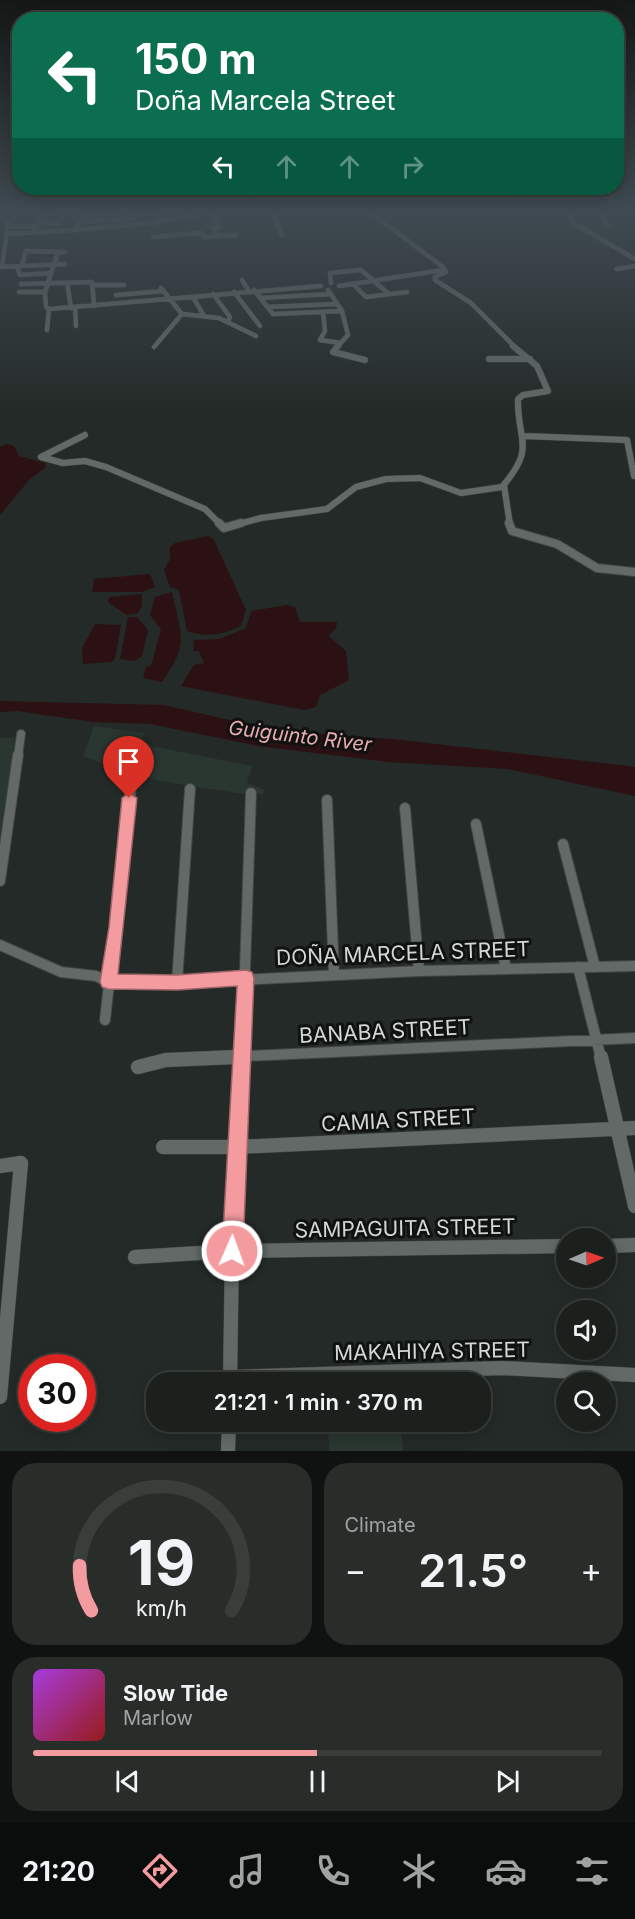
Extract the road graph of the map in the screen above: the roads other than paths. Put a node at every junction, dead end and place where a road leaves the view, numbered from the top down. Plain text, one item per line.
1 (51, 278) edge
2 (330, 278) edge
3 (348, 278) edge
4 (369, 278) edge
5 (390, 278) joint
6 (435, 278) edge
7 (242, 280) dead end
8 (373, 281) junction
9 (49, 283) junction
10 (67, 283) junction
11 (331, 283) junction
12 (21, 284) dead end
13 (218, 284) dead end
14 (354, 284) junction
15 (92, 285) junction
16 (115, 285) junction
17 (124, 285) dead end
18 (321, 286) junction
19 (339, 286) junction
20 (251, 290) junction
21 (19, 292) dead end
22 (45, 292) junction
23 (234, 292) junction
24 (330, 292) junction
25 (223, 293) junction
26 (213, 294) junction
27 (389, 294) junction
28 (116, 295) junction
29 (193, 297) junction
30 (260, 297) junction
31 (171, 299) junction
32 (118, 304) junction
33 (337, 304) junction
34 (94, 306) junction
35 (73, 307) junction
36 (267, 307) junction
37 (49, 309) junction
38 (342, 311) junction
39 (323, 312) junction
40 (182, 314) junction
41 (279, 314) junction
42 (204, 316) junction
43 (228, 321) junction
44 (76, 326) dead end
45 (260, 326) junction
46 (46, 330) dead end
47 (248, 332) junction
48 (256, 336) dead end
49 (341, 343) junction
50 (154, 347) dead end
51 (489, 359) dead end
52 (530, 359) junction
53 (365, 360) dead end
54 (85, 435) dead end
55 (524, 436) junction
56 (634, 476) edge
57 (504, 485) junction
58 (635, 572) edge
59 (21, 734) dead end
60 (132, 777) dead end
61 (190, 789) dead end
62 (251, 793) dead end
63 (327, 800) dead end
64 (405, 808) dead end
65 (476, 824) dead end
66 (563, 844) dead end
67 (0, 881) edge
68 (0, 945) edge
69 (635, 966) edge
70 (578, 967) junction
71 (595, 967) junction
72 (506, 969) junction
73 (419, 971) junction
74 (334, 975) junction
75 (246, 978) junction
76 (108, 982) junction
77 (177, 983) junction
78 (105, 1020) dead end
79 (635, 1038) edge
80 (595, 1039) junction
81 (241, 1058) junction
82 (138, 1067) dead end
83 (635, 1128) edge
84 (619, 1129) junction
85 (236, 1147) junction
86 (163, 1148) dead end
87 (0, 1166) edge
88 (635, 1206) edge
89 (635, 1245) edge
90 (556, 1246) edge
91 (616, 1246) edge
92 (232, 1251) junction
93 (135, 1257) dead end
94 (230, 1372) edge
95 (411, 1372) edge
96 (635, 1375) edge
97 (0, 1397) edge
98 (229, 1432) edge
99 (228, 1451) edge

1 - 9 street
2 - 11 street
3 - 14 street
4 - 8 street
5 - 8 street
5 - 27 street
6 - 52 street
7 - 20 street
8 - 14 street
8 - 27 street
9 - 10 street
9 - 12 street
9 - 22 street
10 - 15 street
10 - 35 street
11 - 18 street
11 - 19 street
13 - 25 street
14 - 19 street
14 - 27 street
15 - 16 street
15 - 34 street
16 - 17 street
16 - 28 street
18 - 20 street
18 - 24 street
19 - 24 street
20 - 23 street
20 - 30 street
21 - 22 street
22 - 37 street
23 - 25 street
23 - 45 street
24 - 30 street
24 - 33 street
25 - 26 street
26 - 29 street
26 - 43 street
28 - 31 street
28 - 32 street
29 - 31 street
29 - 42 street
30 - 36 street
31 - 32 street
31 - 40 street
32 - 34 street
33 - 36 street
33 - 38 street
34 - 35 street
35 - 37 street
35 - 44 street
36 - 41 street
37 - 46 street
38 - 39 street
38 - 49 street
39 - 41 street
39 - 49 street
40 - 42 street
40 - 50 street
41 - 45 street
42 - 43 street
43 - 47 street
45 - 47 street
47 - 48 street
49 - 53 street
51 - 52 street
52 - 55 street
54 - 57 street
55 - 56 street
55 - 57 street
57 - 58 street
59 - 67 street
60 - 76 street
61 - 77 street
62 - 75 street
63 - 74 street
64 - 73 street
65 - 72 street
66 - 71 street
68 - 76 street, DOÑA MARCELA STREET
69 - 71 street, DOÑA MARCELA STREET
70 - 71 street, DOÑA MARCELA STREET
70 - 72 street, DOÑA MARCELA STREET
70 - 80 street
72 - 73 street, DOÑA MARCELA STREET
73 - 74 street, DOÑA MARCELA STREET
74 - 75 street, DOÑA MARCELA STREET
75 - 77 street, DOÑA MARCELA STREET
75 - 81 street
76 - 77 street, DOÑA MARCELA STREET
76 - 78 street
79 - 80 street, BANABA STREET
80 - 81 street, BANABA STREET
80 - 84 street
81 - 82 street, BANABA STREET
81 - 85 street
83 - 84 street, CAMIA STREET
84 - 85 street, CAMIA STREET
84 - 88 street
85 - 86 street, CAMIA STREET
85 - 92 street
87 - 97 street
89 - 91 street
90 - 92 street, SAMPAGUITA STREET
92 - 93 street, SAMPAGUITA STREET
92 - 94 street
95 - 96 street, MAKAHIYA STREET
98 - 99 street

